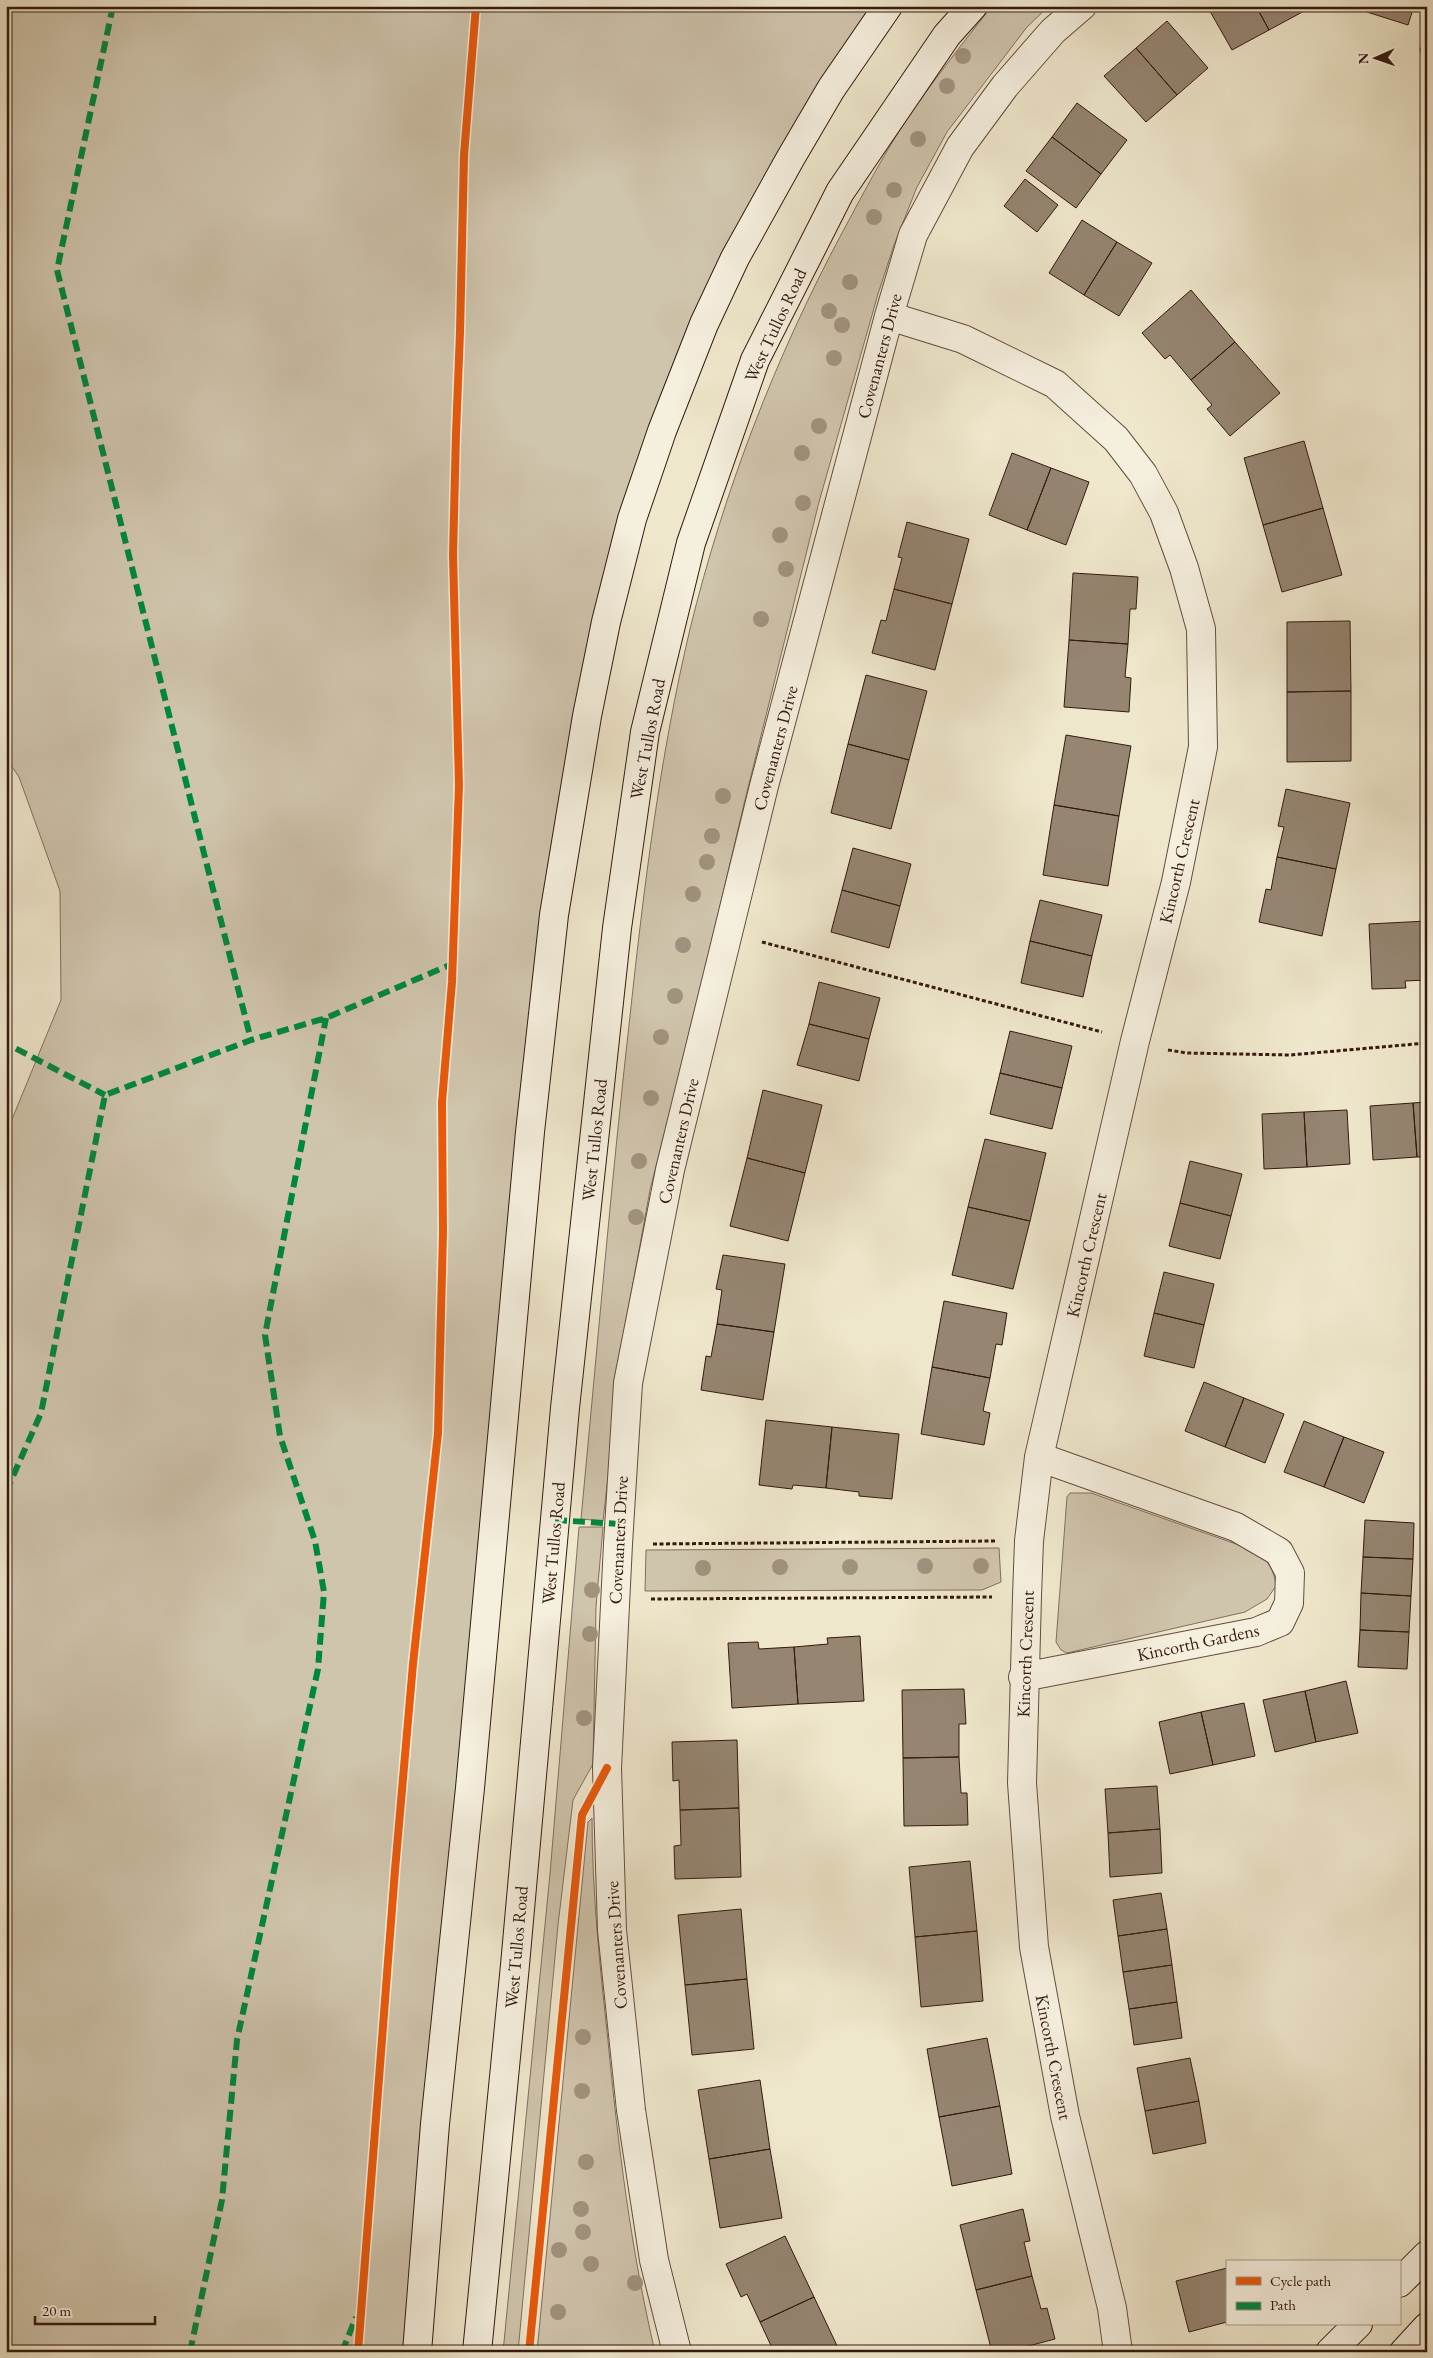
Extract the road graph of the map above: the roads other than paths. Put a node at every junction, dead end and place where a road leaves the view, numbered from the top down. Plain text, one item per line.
1 (888, 6) edge
2 (973, 6) edge
3 (1082, 6) edge
4 (889, 316) junction
5 (1039, 1457) junction
6 (1023, 1677) junction
7 (1427, 2255) edge
8 (1400, 2282) edge
9 (1356, 2326) edge
10 (1427, 2327) edge
11 (417, 2352) edge
12 (477, 2352) edge
13 (677, 2352) edge
14 (1118, 2352) edge
15 (1330, 2352) edge
16 (1404, 2352) edge

1 - 11 street
2 - 12 street, West Tullos Road
3 - 4 street, Covenanters Drive
4 - 5 street, Kincorth Crescent
4 - 13 street, Covenanters Drive
5 - 6 street, Kincorth Crescent
5 - 6 street, Kincorth Gardens
6 - 14 street, Kincorth Crescent
7 - 8 street
9 - 15 street
10 - 16 street

